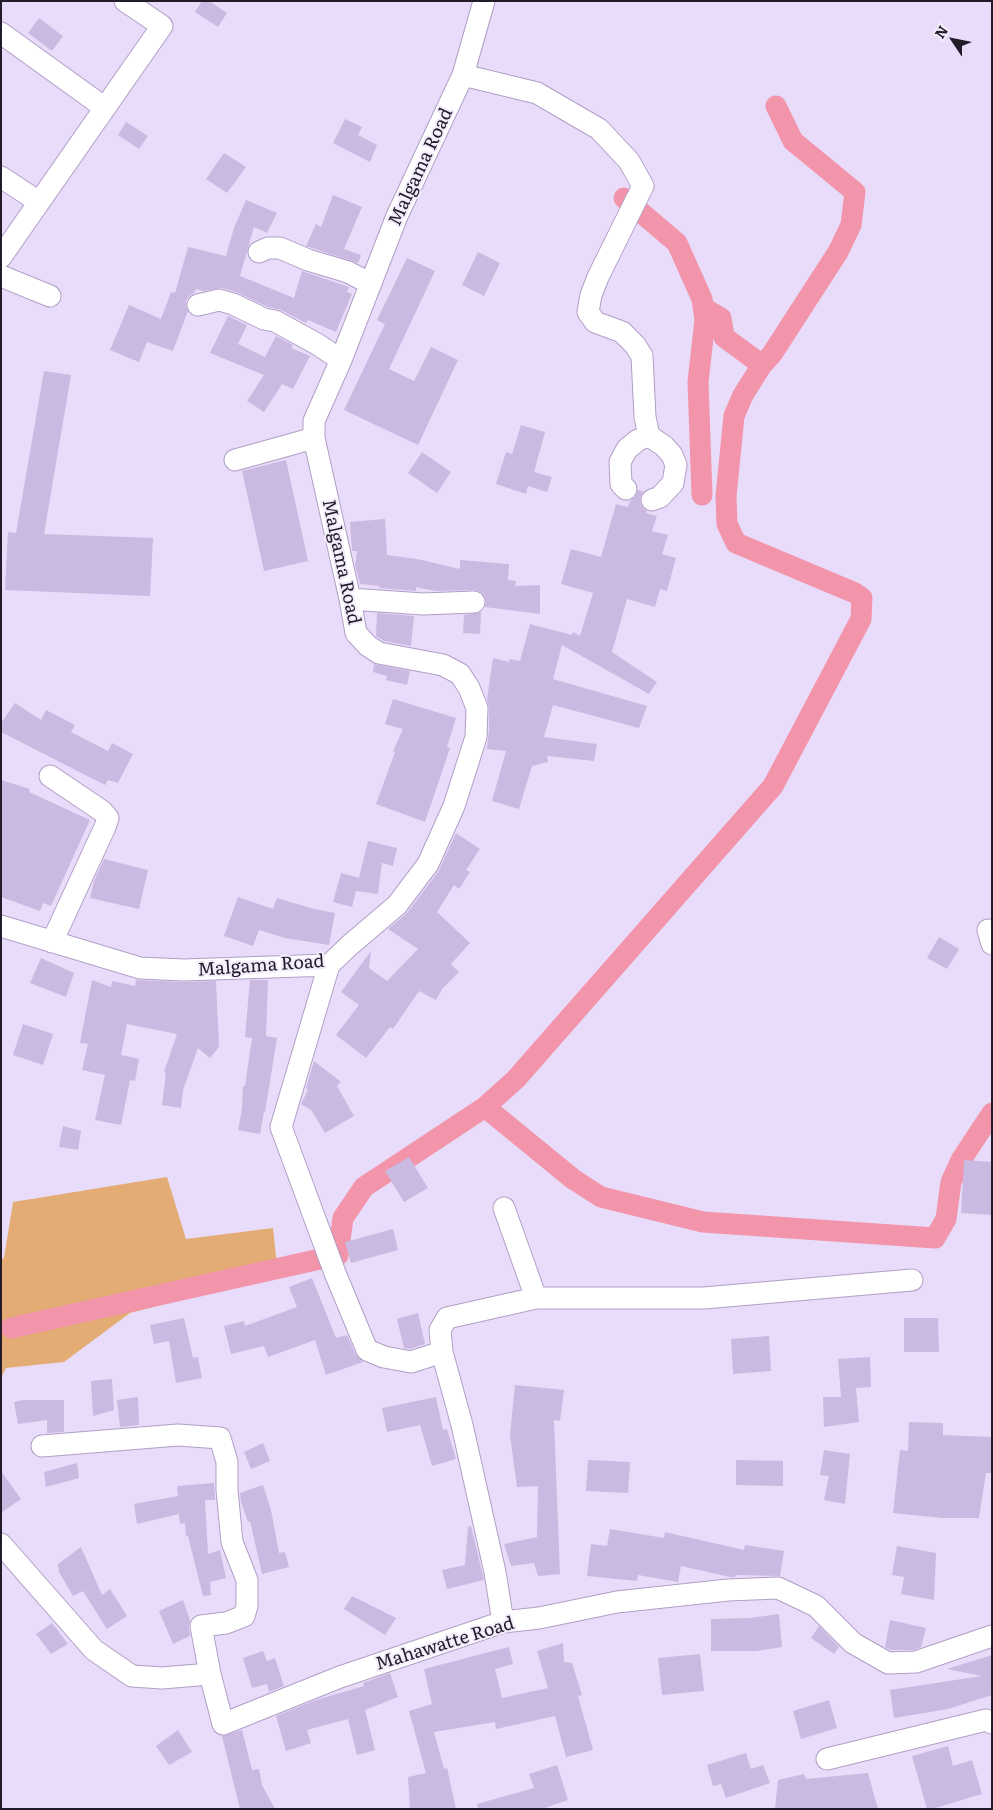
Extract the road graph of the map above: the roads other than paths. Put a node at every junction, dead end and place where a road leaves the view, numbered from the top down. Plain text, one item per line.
1 (124, 1) edge
2 (484, 1) edge
3 (1, 33) edge
4 (462, 75) junction
5 (105, 108) junction
6 (1, 177) edge
7 (39, 202) junction
8 (259, 252) dead end
9 (1, 257) edge
10 (1, 276) edge
11 (371, 284) junction
12 (50, 296) dead end
13 (198, 304) dead end
14 (341, 360) junction
15 (649, 436) junction
16 (314, 438) junction
17 (235, 460) dead end
18 (626, 489) dead end
19 (652, 500) dead end
20 (350, 599) junction
21 (474, 602) dead end
22 (50, 776) dead end
23 (1, 926) edge
24 (52, 942) junction
25 (329, 965) junction
26 (504, 1208) dead end
27 (912, 1280) dead end
28 (536, 1298) junction
29 (442, 1352) junction
30 (42, 1446) dead end
31 (1, 1544) edge
32 (503, 1622) junction
33 (992, 1636) edge
34 (210, 1674) junction
35 (992, 1723) edge
36 (827, 1759) dead end

1 - 5 street
2 - 4 street, Malgama Road
3 - 5 street
4 - 11 street, Malgama Road
4 - 15 street
5 - 7 street
6 - 7 street
7 - 9 street
8 - 11 street
10 - 12 street
11 - 14 street, Malgama Road
13 - 14 street
14 - 16 street, Malgama Road
15 - 18 street
15 - 19 street
16 - 17 street
16 - 20 street, Malgama Road
20 - 21 street
20 - 25 street, Malgama Road
22 - 24 street
23 - 24 street, Malgama Road
24 - 25 street, Malgama Road
25 - 29 street
26 - 28 street
27 - 28 street
28 - 29 street
29 - 32 street
30 - 34 street
31 - 34 street
32 - 33 street, Mahawatte Road
32 - 34 street, Mahawatte Road
35 - 36 street

